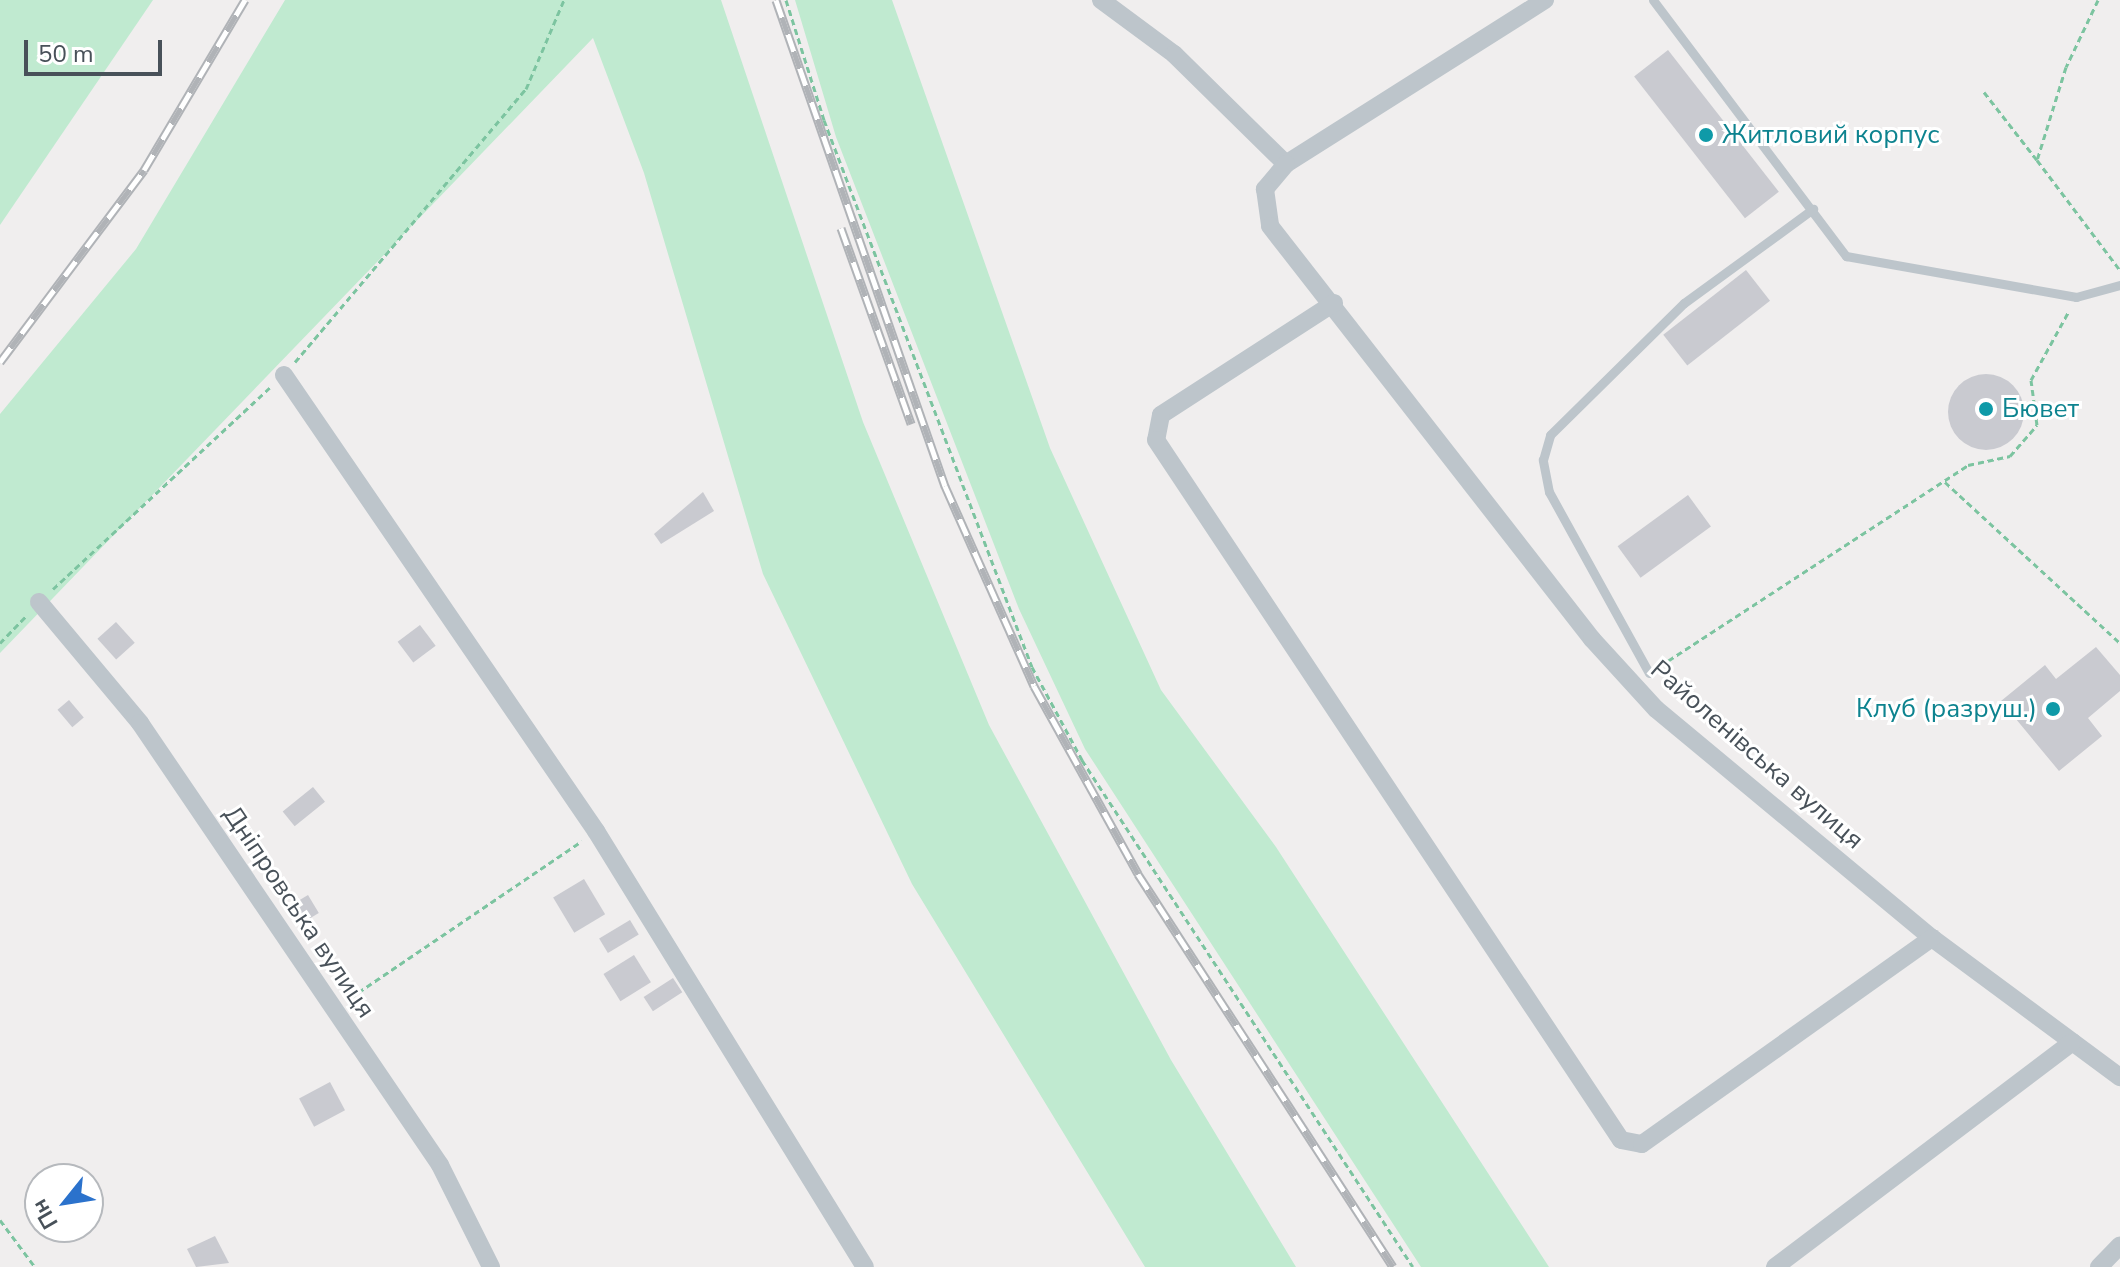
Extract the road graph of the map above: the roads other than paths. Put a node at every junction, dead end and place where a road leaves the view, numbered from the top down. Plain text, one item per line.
1 (1101, 0) edge
2 (1545, 0) edge
3 (1653, 0) edge
4 (1286, 164) junction
5 (1813, 209) junction
6 (2120, 285) edge
7 (1334, 303) junction
8 (284, 375) road end
9 (39, 602) road end
10 (1641, 678) junction
11 (1932, 938) junction
12 (2073, 1042) junction
13 (2120, 1077) edge
14 (2120, 1245) edge
15 (491, 1267) edge
16 (865, 1267) edge
17 (1775, 1267) edge
18 (2099, 1267) edge

1 - 4 street
2 - 4 street
3 - 5 lane
4 - 7 street, Райоленівська вулиця
5 - 6 lane
5 - 10 lane
7 - 10 street, Райоленівська вулиця
7 - 11 street
8 - 16 street
9 - 15 street, Дніпровська вулиця
10 - 11 street, Райоленівська вулиця
11 - 12 street, Райоленівська вулиця
12 - 13 street, Райоленівська вулиця
12 - 17 street
14 - 18 street

